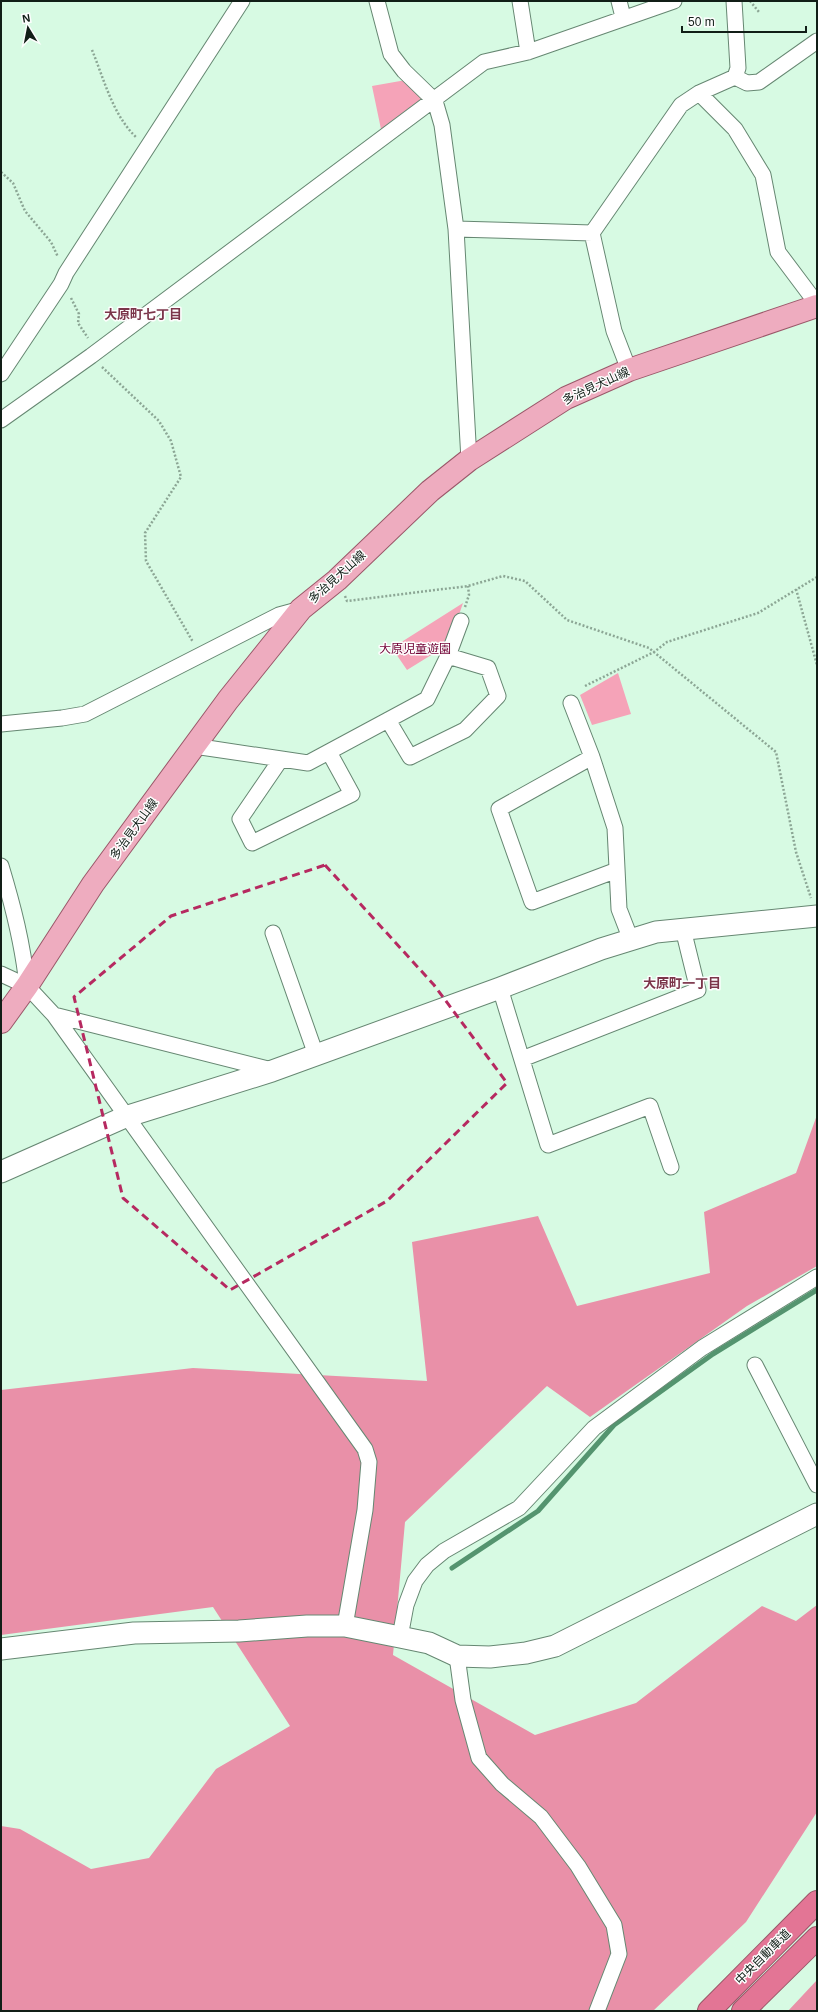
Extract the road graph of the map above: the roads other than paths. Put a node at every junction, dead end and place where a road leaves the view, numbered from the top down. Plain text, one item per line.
1 (242, 1) edge
2 (377, 1) edge
3 (520, 1) edge
4 (619, 1) edge
5 (674, 1) edge
6 (734, 1) edge
7 (624, 18) junction
8 (817, 41) edge
9 (528, 52) junction
10 (735, 77) junction
11 (699, 93) junction
12 (435, 101) junction
13 (456, 229) junction
14 (592, 233) junction
15 (817, 305) edge
16 (629, 370) junction
17 (1, 374) edge
18 (1, 420) edge
19 (470, 460) junction
20 (301, 609) junction
21 (460, 621) road end
22 (448, 656) junction
23 (571, 703) dead end
24 (388, 720) junction
25 (1, 724) edge
26 (194, 746) junction
27 (329, 752) junction
28 (592, 757) junction
29 (281, 759) junction
30 (1, 866) edge
31 (617, 870) junction
32 (815, 909) edge
33 (683, 929) junction
34 (274, 933) dead end
35 (631, 940) junction
36 (1, 974) edge
37 (27, 986) junction
38 (500, 988) junction
39 (54, 1015) junction
40 (1, 1022) edge
41 (316, 1055) junction
42 (522, 1059) junction
43 (272, 1070) junction
44 (126, 1117) junction
45 (672, 1167) dead end
46 (1, 1172) edge
47 (817, 1277) edge
48 (755, 1365) dead end
49 (817, 1485) edge
50 (817, 1514) edge
51 (345, 1626) junction
52 (400, 1637) junction
53 (1, 1649) edge
54 (457, 1656) junction
55 (817, 1902) edge
56 (817, 1938) edge
57 (597, 2011) edge
58 (709, 2011) edge
59 (743, 2011) edge

1 - 17 street
2 - 12 street
3 - 9 street
4 - 7 street
5 - 7 street
6 - 10 street
7 - 9 street
8 - 10 street
9 - 12 street
10 - 11 street
11 - 14 street
11 - 15 street
12 - 13 street
12 - 18 street
13 - 14 street
13 - 19 street
14 - 16 street
15 - 16 main road, 多治見犬山線
16 - 19 main road, 多治見犬山線
19 - 20 main road, 多治見犬山線
20 - 25 street
20 - 26 main road, 多治見犬山線
21 - 22 street
22 - 24 street
22 - 24 street
23 - 28 street
24 - 27 street
26 - 29 street
26 - 37 main road, 多治見犬山線
27 - 29 street
27 - 29 street
28 - 31 street
28 - 31 street
30 - 37 street
31 - 35 street
32 - 33 street
33 - 35 street
33 - 42 street
34 - 41 street
35 - 38 street
36 - 37 street
37 - 39 street
37 - 40 main road, 多治見犬山線
38 - 41 street
38 - 42 street
39 - 43 street
39 - 44 street
41 - 43 street
42 - 45 street
43 - 44 street
44 - 46 street
44 - 51 street
47 - 52 street
48 - 49 street
50 - 54 street
51 - 52 street
51 - 53 street
52 - 54 street
54 - 57 street
55 - 58 highway, 中央自動車道
56 - 59 highway, 中央自動車道

